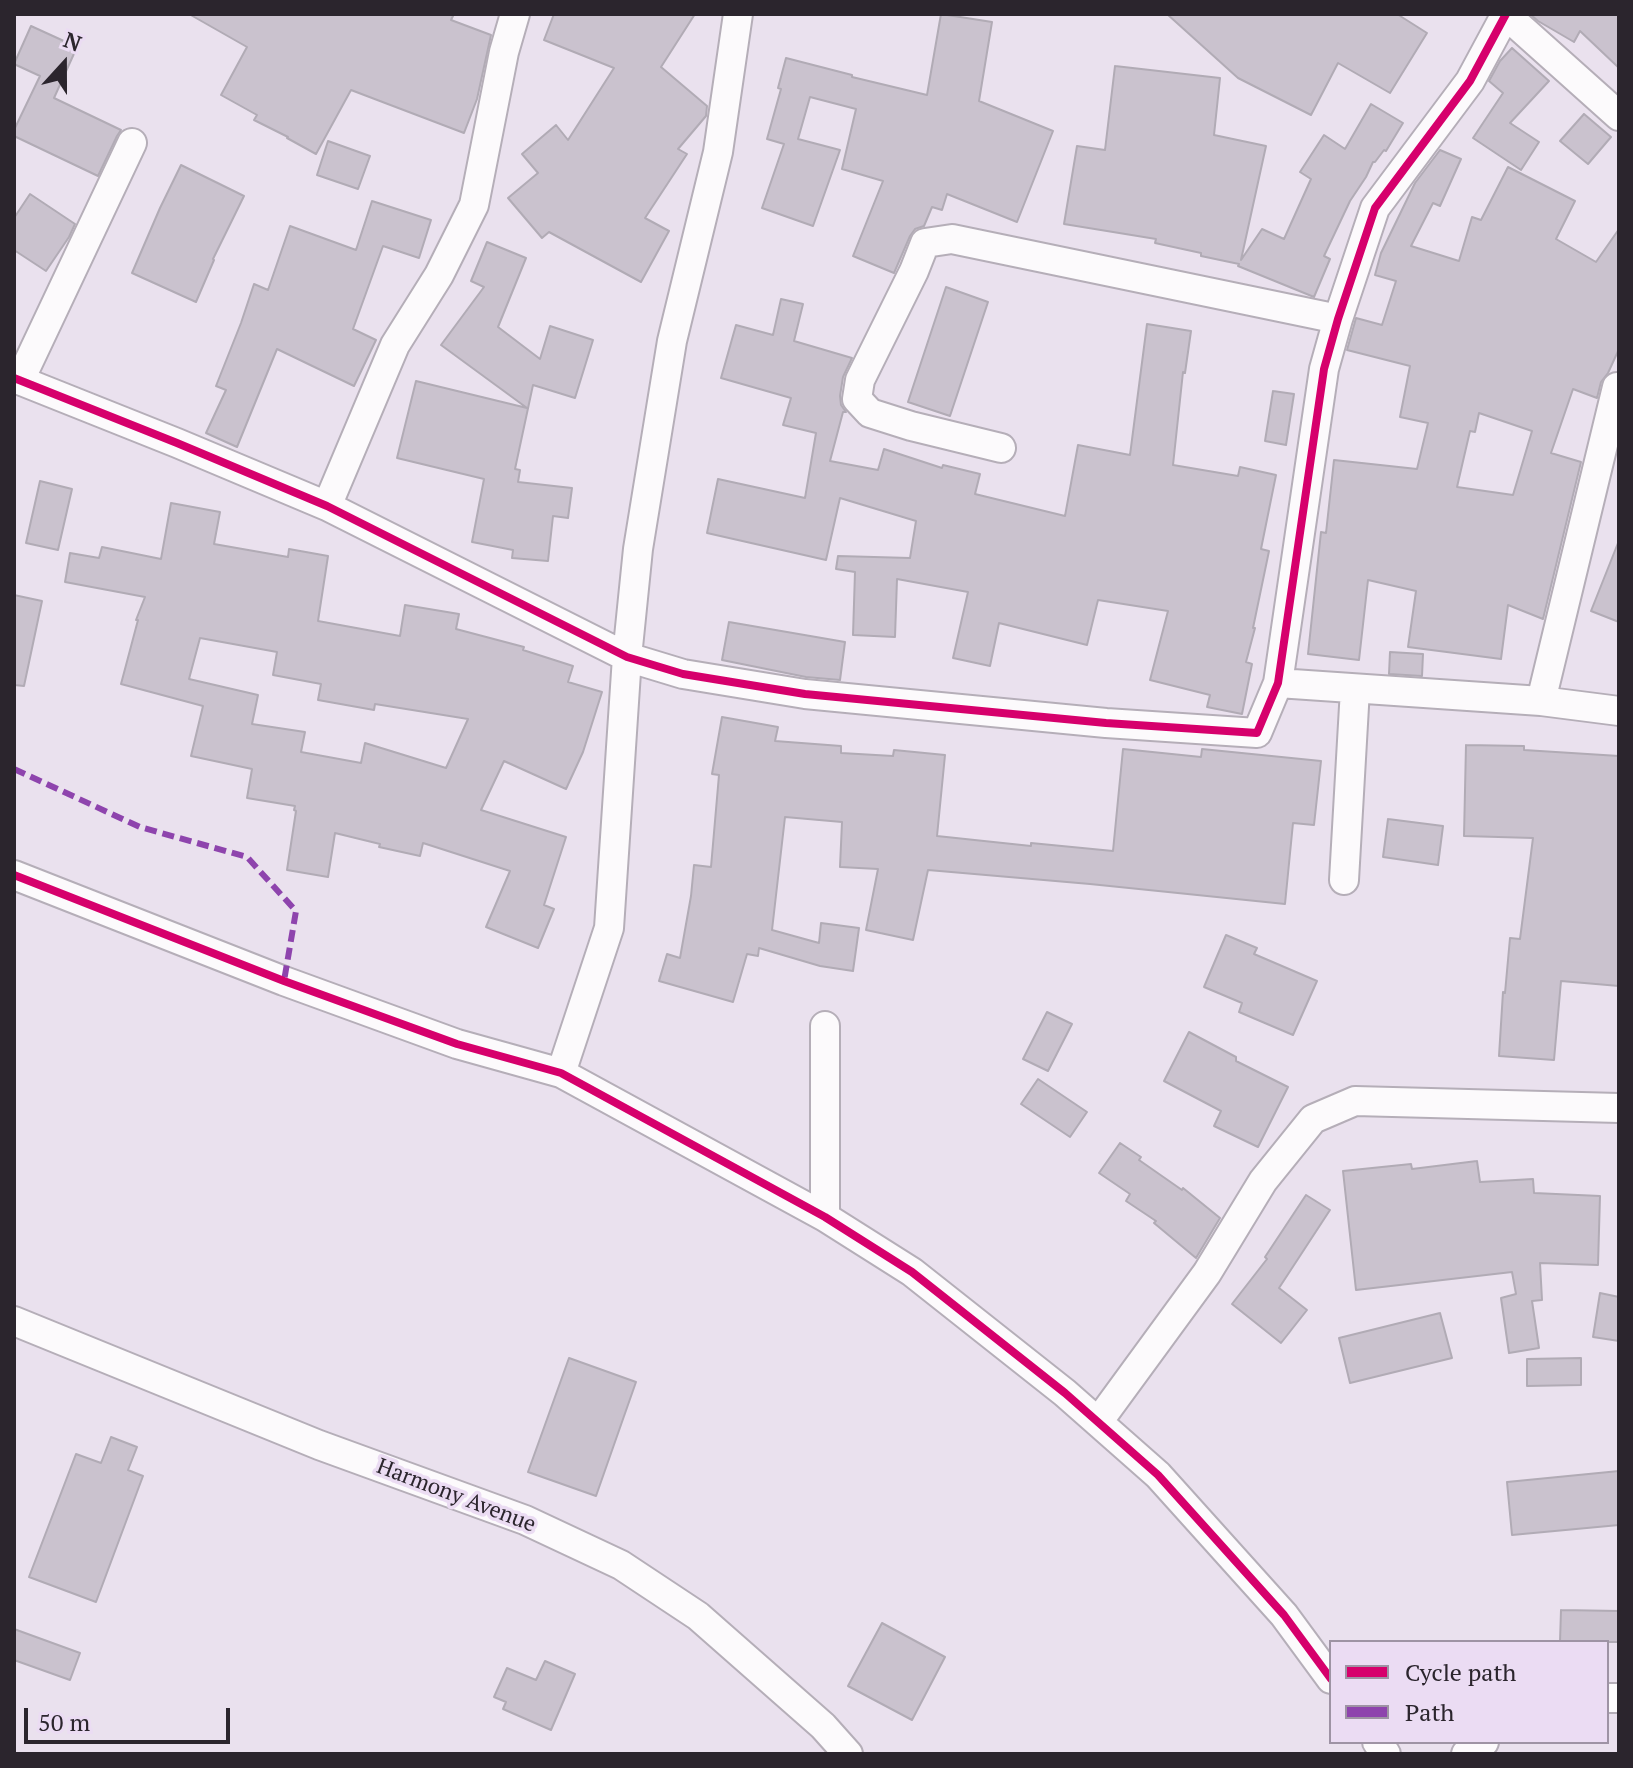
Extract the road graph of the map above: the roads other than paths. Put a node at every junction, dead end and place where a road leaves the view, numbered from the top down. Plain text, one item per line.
1 (515, 14) edge
2 (738, 14) edge
3 (1506, 14) edge
4 (1619, 116) edge
5 (132, 143) dead end
6 (1338, 319) junction
7 (17, 379) edge
8 (1617, 387) dead end
9 (1001, 448) dead end
10 (327, 506) junction
11 (627, 657) junction
12 (1278, 683) junction
13 (1355, 689) junction
14 (1541, 701) junction
15 (1619, 711) edge
16 (14, 875) edge
17 (1344, 880) dead end
18 (825, 1026) dead end
19 (561, 1073) junction
20 (1619, 1108) edge
21 (825, 1217) junction
22 (14, 1321) edge
23 (1098, 1422) junction
24 (1329, 1676) edge
25 (848, 1754) edge

1 - 10 street
2 - 11 street
3 - 4 street
3 - 6 street
5 - 7 street
6 - 9 street
6 - 12 street
7 - 10 street
8 - 14 street
10 - 11 street
11 - 12 street
11 - 19 street
12 - 13 street
13 - 14 street
13 - 17 street
14 - 15 street
16 - 19 street
18 - 21 street
19 - 21 street
20 - 23 street
21 - 23 street
22 - 25 street, Harmony Avenue
23 - 24 street

